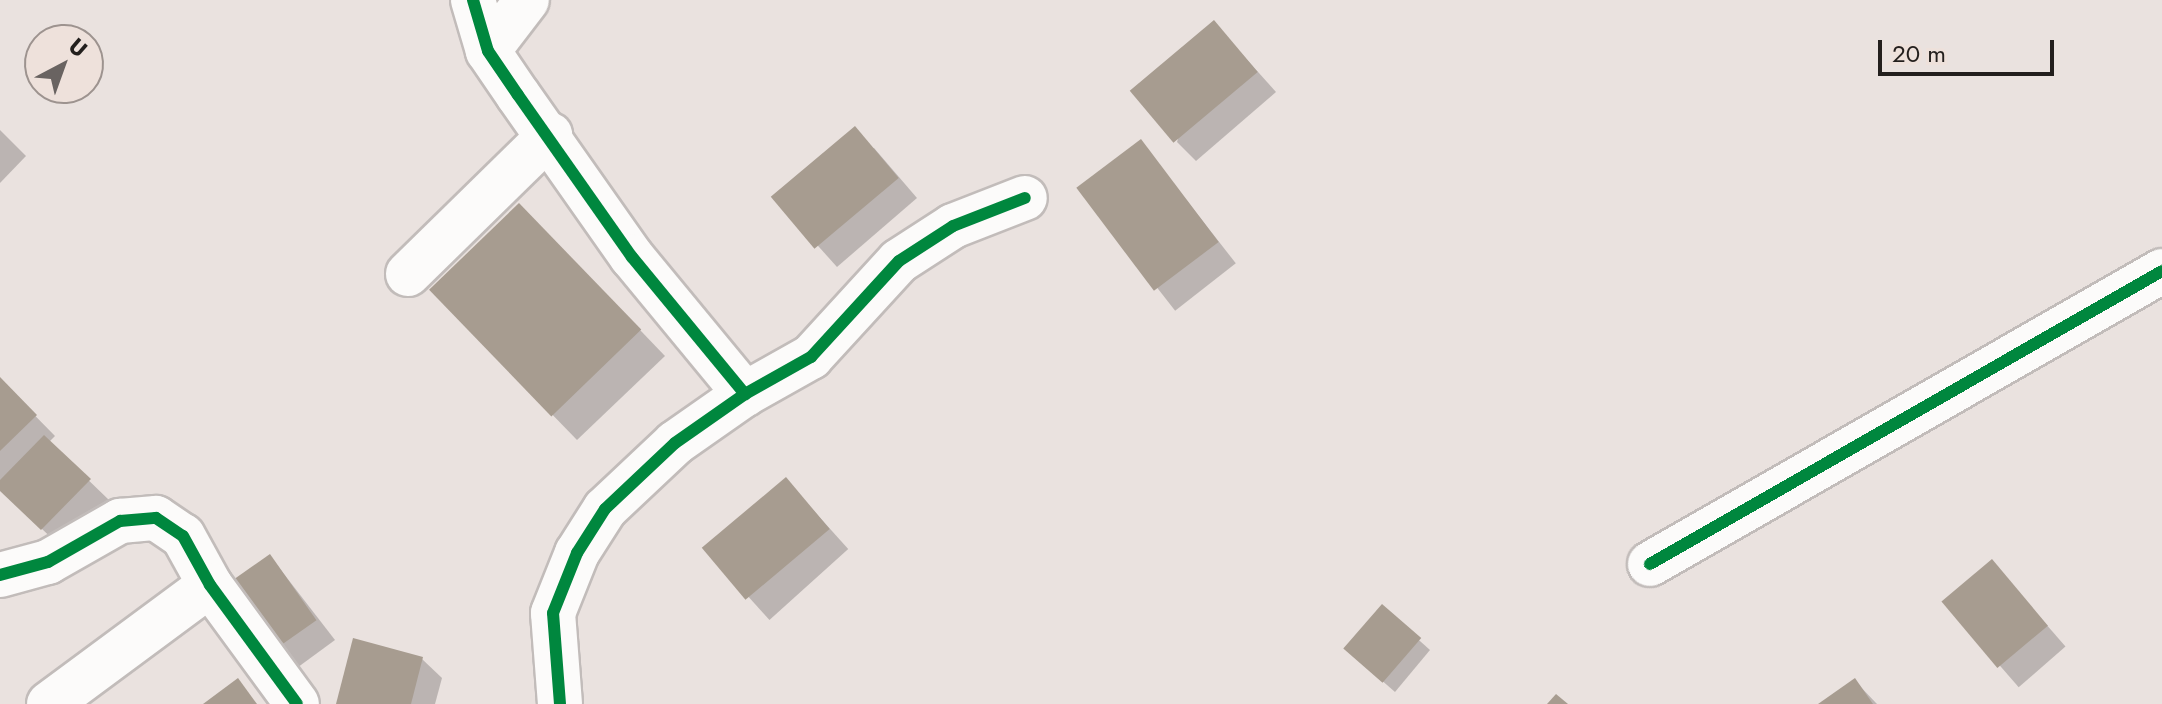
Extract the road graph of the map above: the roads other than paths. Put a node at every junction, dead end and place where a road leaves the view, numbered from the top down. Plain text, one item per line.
1 (473, 0) edge
2 (527, 0) edge
3 (488, 51) junction
4 (550, 135) junction
5 (1025, 198) dead end
6 (2162, 271) edge
7 (408, 274) dead end
8 (745, 394) junction
9 (1650, 564) dead end
10 (0, 575) edge
11 (210, 585) junction
12 (49, 704) edge
13 (297, 704) edge
14 (560, 704) edge

1 - 3 street
2 - 3 street
3 - 4 street
4 - 7 street
4 - 8 street
5 - 8 street
6 - 9 street
8 - 14 street
10 - 11 street
11 - 12 street
11 - 13 street

